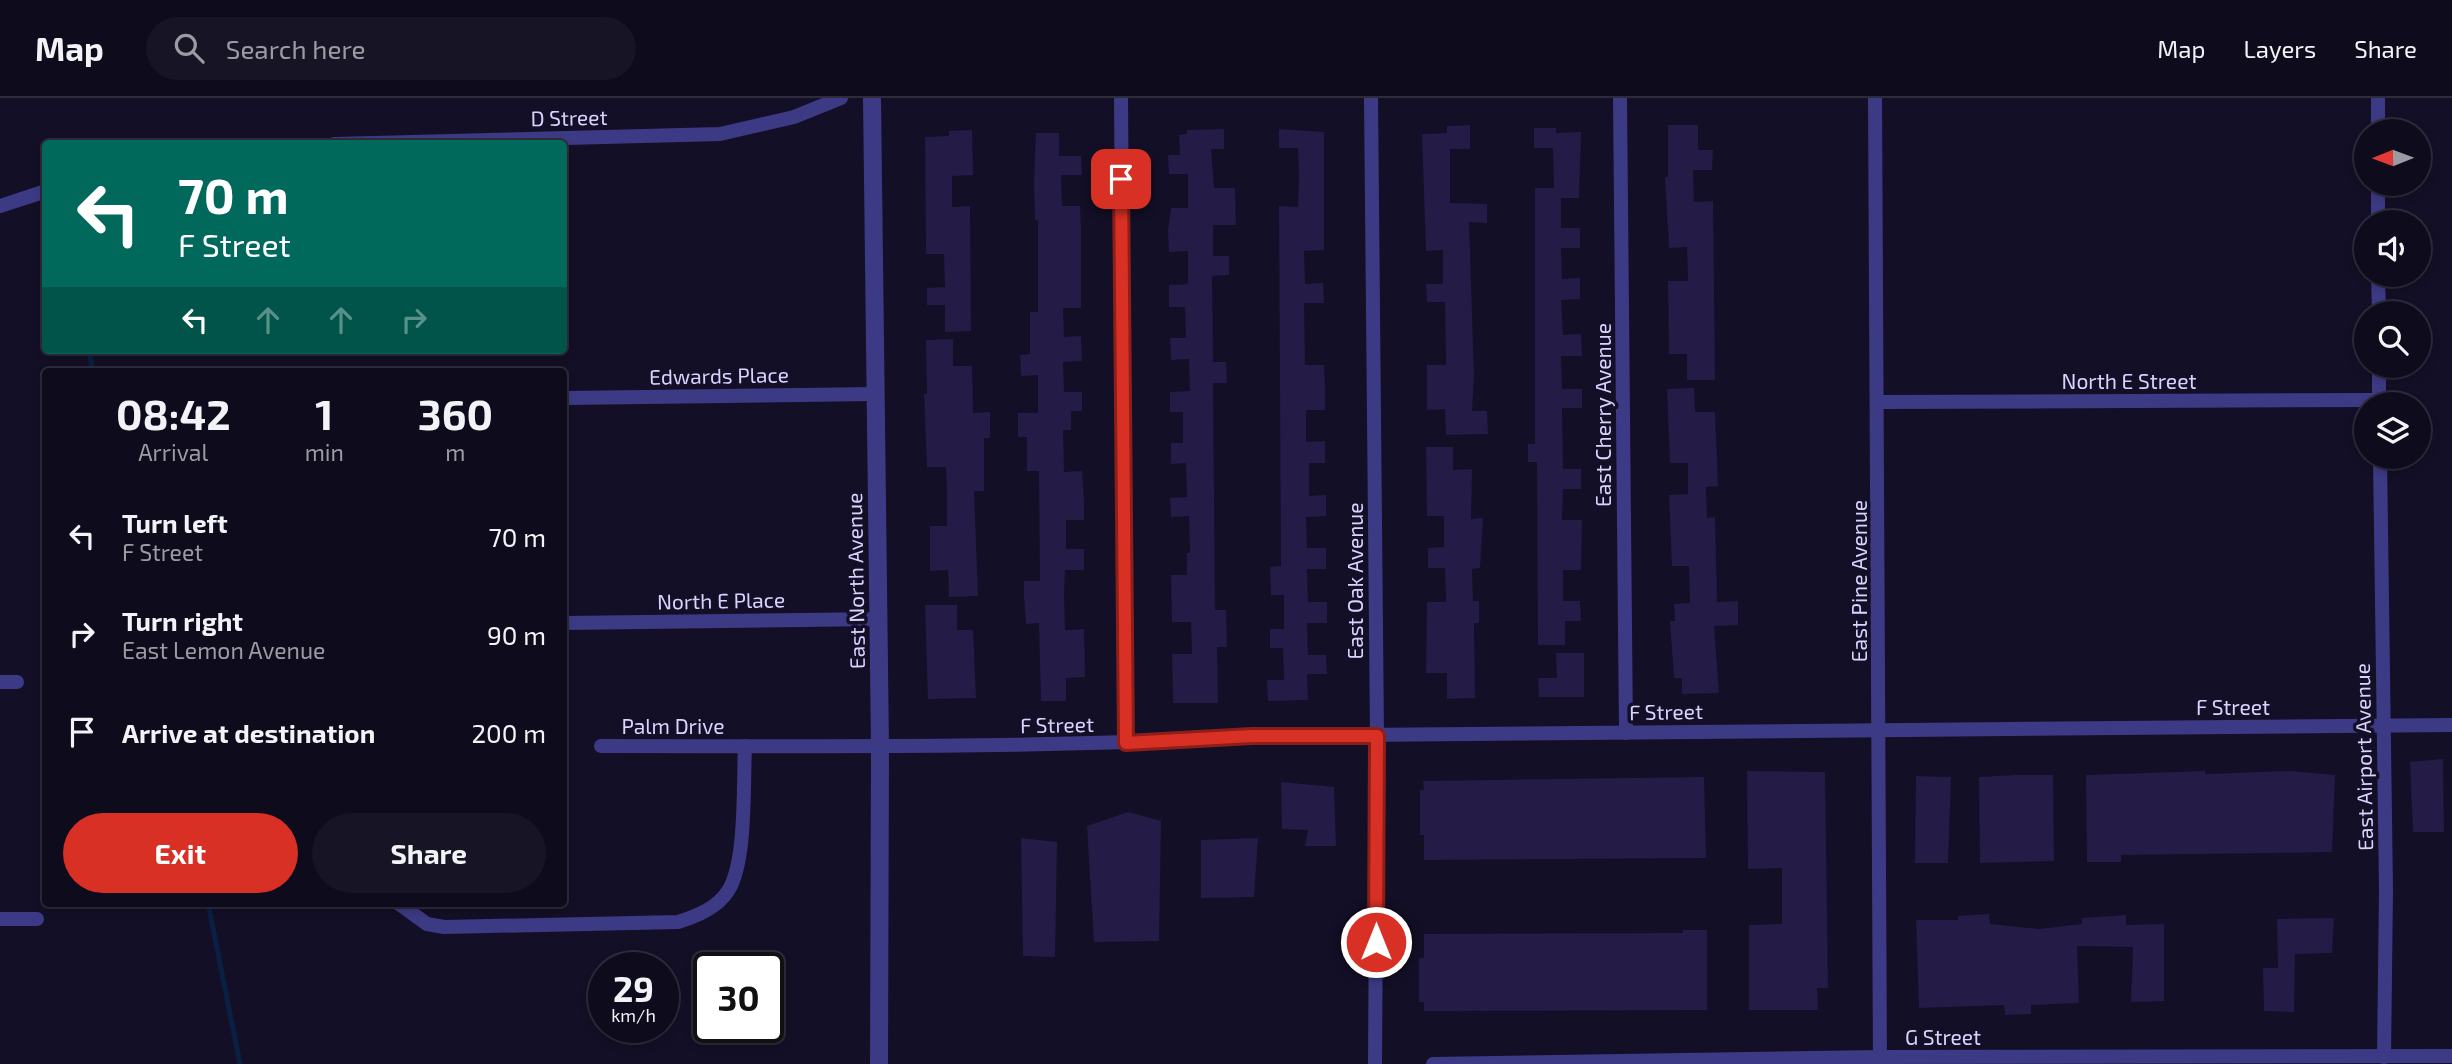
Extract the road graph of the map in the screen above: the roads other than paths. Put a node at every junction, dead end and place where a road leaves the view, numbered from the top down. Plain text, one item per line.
1 (841, 98) edge
2 (872, 98) edge
3 (1121, 98) edge
4 (1371, 98) edge
5 (1620, 98) edge
6 (1875, 98) edge
7 (2378, 98) edge
8 (2378, 119) edge
9 (488, 140) edge
10 (42, 192) edge
11 (0, 206) edge
12 (875, 394) junction
13 (567, 398) edge
14 (1878, 402) junction
15 (2354, 402) edge
16 (2380, 469) edge
17 (879, 619) junction
18 (567, 623) edge
19 (0, 682) edge
20 (17, 682) dead end
21 (2452, 725) edge
22 (2382, 727) junction
23 (1880, 728) junction
24 (1626, 733) junction
25 (1377, 736) junction
26 (1126, 743) junction
27 (601, 746) dead end
28 (745, 746) junction
29 (880, 748) junction
30 (403, 907) edge
31 (0, 919) edge
32 (37, 919) dead end
33 (2452, 1056) edge
34 (2384, 1057) junction
35 (1880, 1061) edge
36 (879, 1064) edge
37 (1375, 1064) edge
38 (1433, 1064) edge

1 - 9 street, D Street
2 - 12 street, East North Avenue
3 - 26 street
4 - 25 street, East Oak Avenue
5 - 24 street, East Cherry Avenue
6 - 14 street, East Pine Avenue
7 - 8 street
10 - 11 street
12 - 13 street, Edwards Place
12 - 17 street, East North Avenue
14 - 15 street, North E Street
14 - 23 street, East Pine Avenue
16 - 22 street, East Airport Avenue
17 - 18 street, North E Place
17 - 29 street, East North Avenue
19 - 20 street
21 - 22 street, F Street
22 - 23 street, F Street
22 - 34 street, East Airport Avenue
23 - 24 street, F Street
23 - 35 street, East Pine Avenue
24 - 25 street, F Street
25 - 26 street, F Street
25 - 37 street, East Oak Avenue
26 - 29 street, F Street
27 - 28 street, Palm Drive
28 - 29 street, Palm Drive
28 - 30 street, Palm Drive
29 - 36 street, East North Avenue
31 - 32 street
33 - 34 street, G Street
34 - 35 street, G Street
35 - 38 street, G Street

